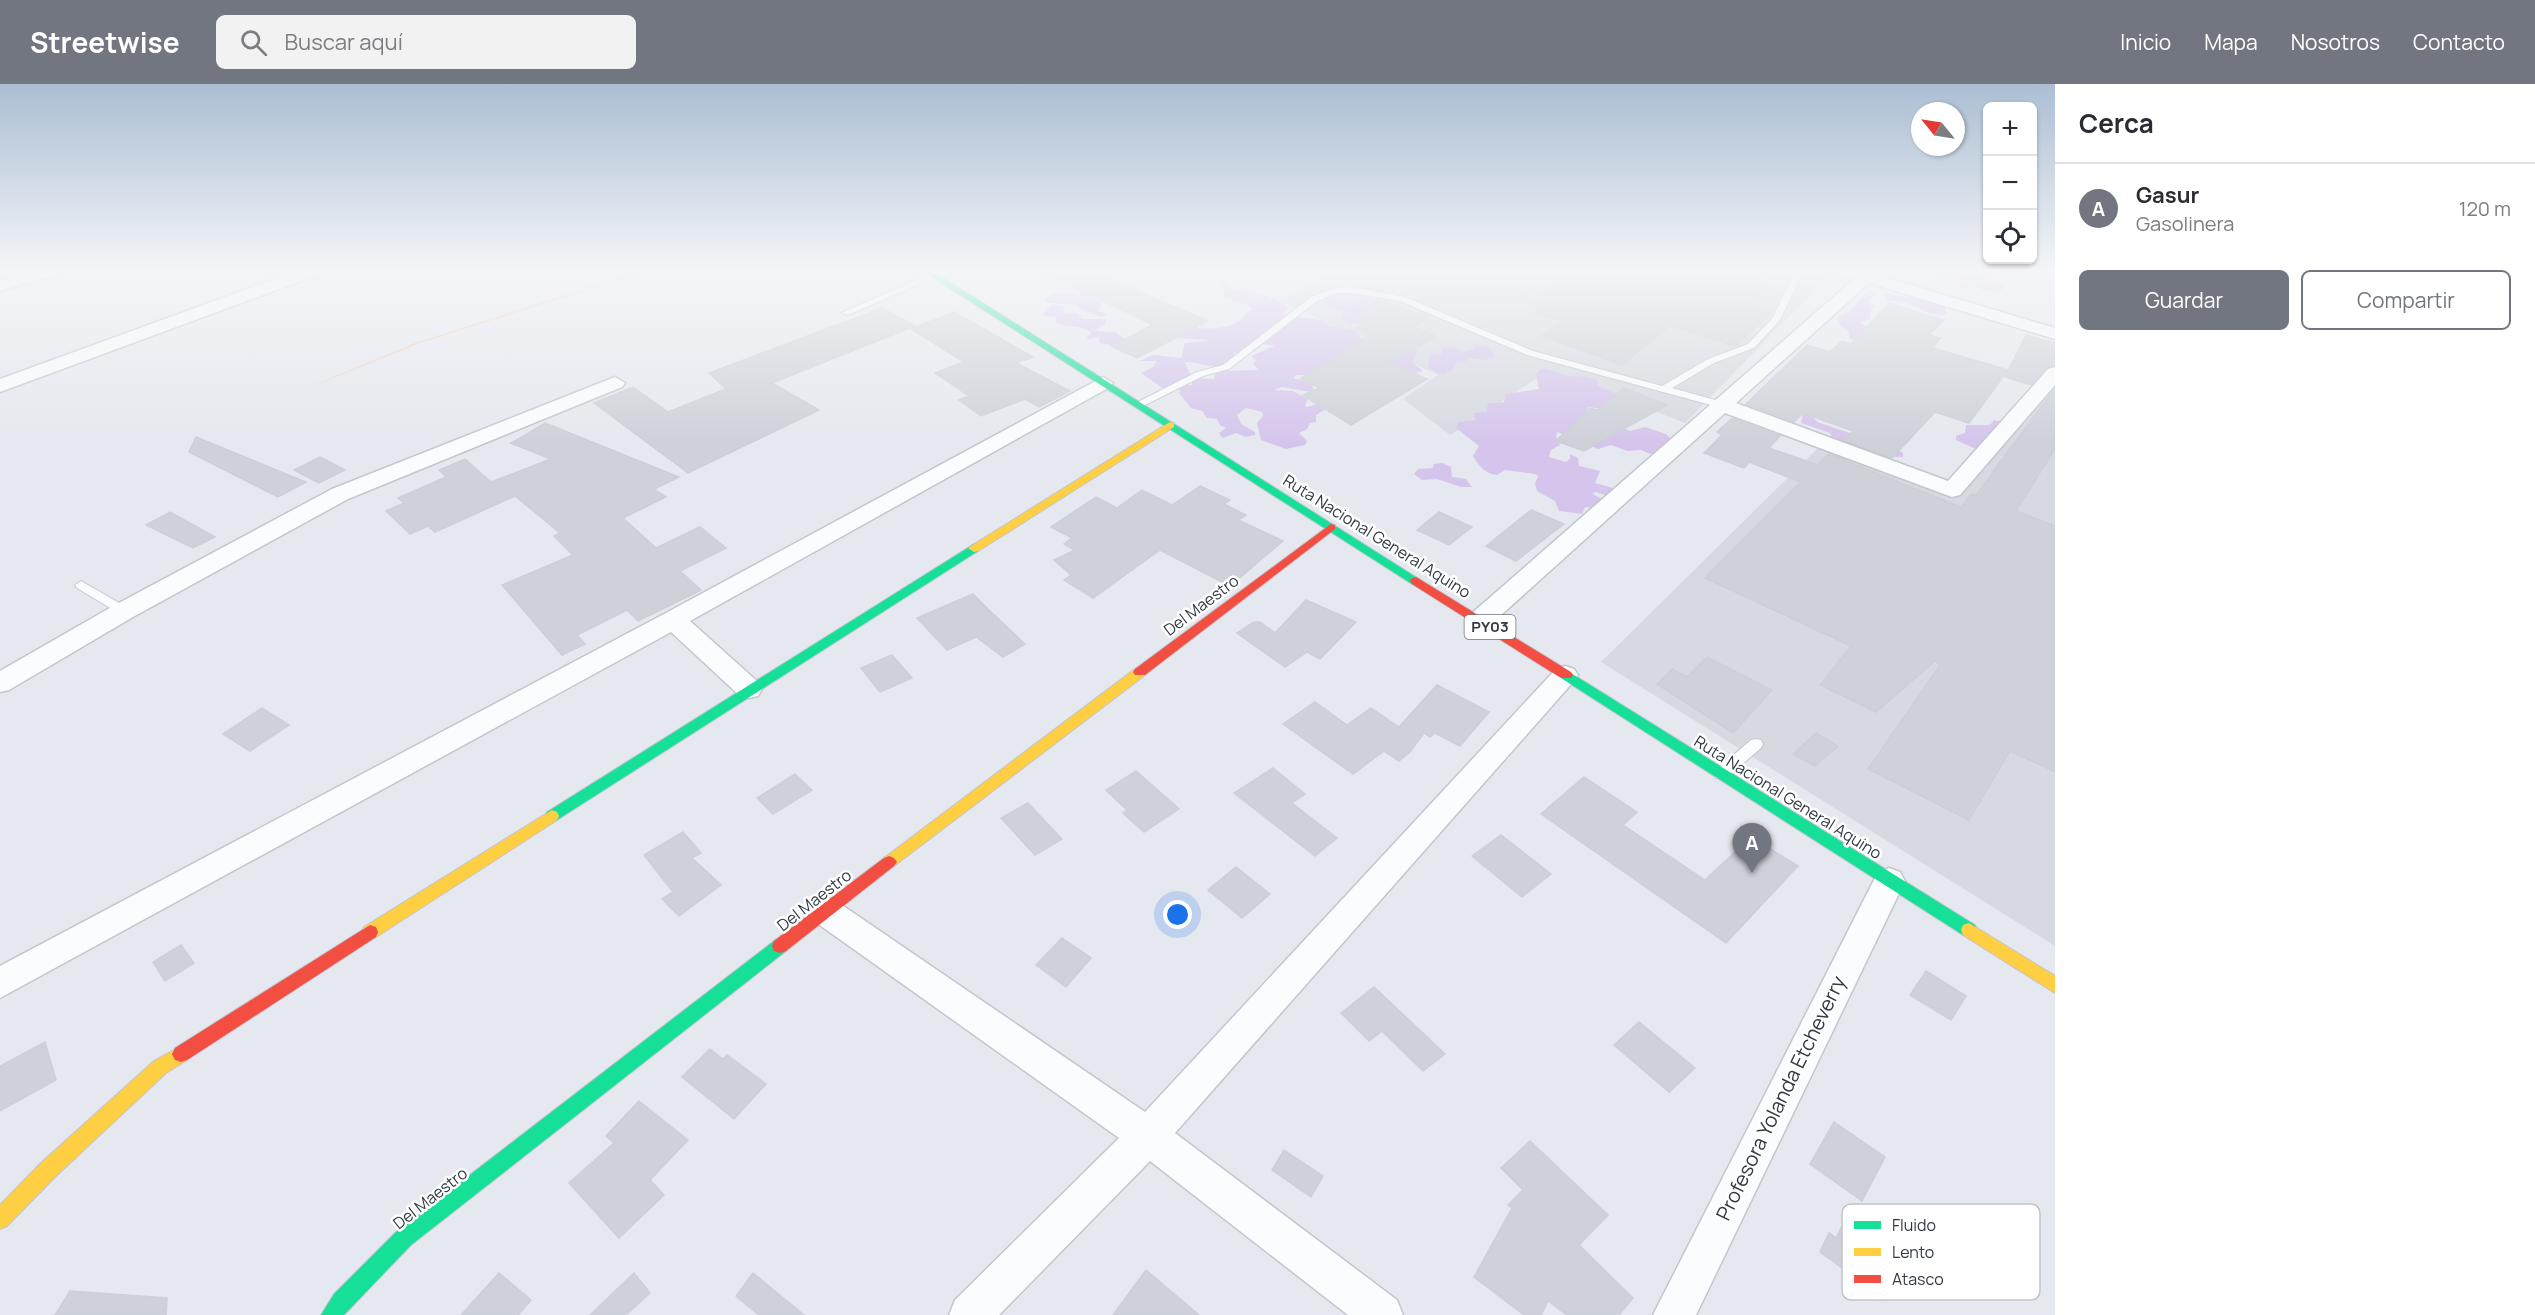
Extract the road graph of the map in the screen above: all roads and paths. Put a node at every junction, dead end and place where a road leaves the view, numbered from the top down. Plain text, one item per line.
1 (158, 327) edge
2 (1018, 327) edge
3 (1279, 327) edge
4 (1466, 327) edge
5 (1769, 327) edge
6 (1807, 327) edge
7 (2035, 327) edge
8 (2055, 334) edge
9 (2055, 373) edge
10 (615, 383) dead end
11 (1103, 384) junction
12 (0, 386) edge
13 (1662, 390) junction
14 (1137, 405) junction
15 (1722, 405) junction
16 (1170, 425) junction
17 (1331, 527) junction
18 (81, 585) dead end
19 (124, 611) junction
20 (673, 620) junction
21 (1480, 620) junction
22 (1565, 675) junction
23 (0, 682) edge
24 (749, 689) junction
25 (1756, 744) dead end
26 (1722, 774) junction
27 (1889, 881) junction
28 (825, 911) junction
29 (0, 983) edge
30 (2055, 985) edge
31 (1148, 1136) junction
32 (0, 1219) edge
33 (331, 1315) edge
34 (970, 1315) edge
35 (1382, 1315) edge
36 (1674, 1315) edge

1 - 12 street
2 - 11 main road, Ruta Nacional General Aquino / PY03
3 - 14 lane
4 - 13 lane
5 - 13 lane
6 - 15 street
7 - 8 street
9 - 15 street
10 - 19 street
11 - 14 main road, Ruta Nacional General Aquino / PY03
11 - 20 street
13 - 15 lane
14 - 16 main road, Ruta Nacional General Aquino / PY03
15 - 21 street
16 - 17 main road, Ruta Nacional General Aquino / PY03
16 - 24 main road
17 - 21 main road, Ruta Nacional General Aquino / PY03
17 - 28 main road, Del Maestro
18 - 19 lane
19 - 23 street
20 - 24 street
20 - 29 street
21 - 22 main road, Ruta Nacional General Aquino / PY03
22 - 26 main road, Ruta Nacional General Aquino / PY03
22 - 31 street
24 - 32 main road
25 - 26 lane
26 - 27 main road, Ruta Nacional General Aquino / PY03
27 - 30 main road, Ruta Nacional General Aquino / PY03
27 - 36 street, Profesora Yolanda Etcheverry
28 - 31 street
28 - 33 main road, Del Maestro
31 - 34 street
31 - 35 street

